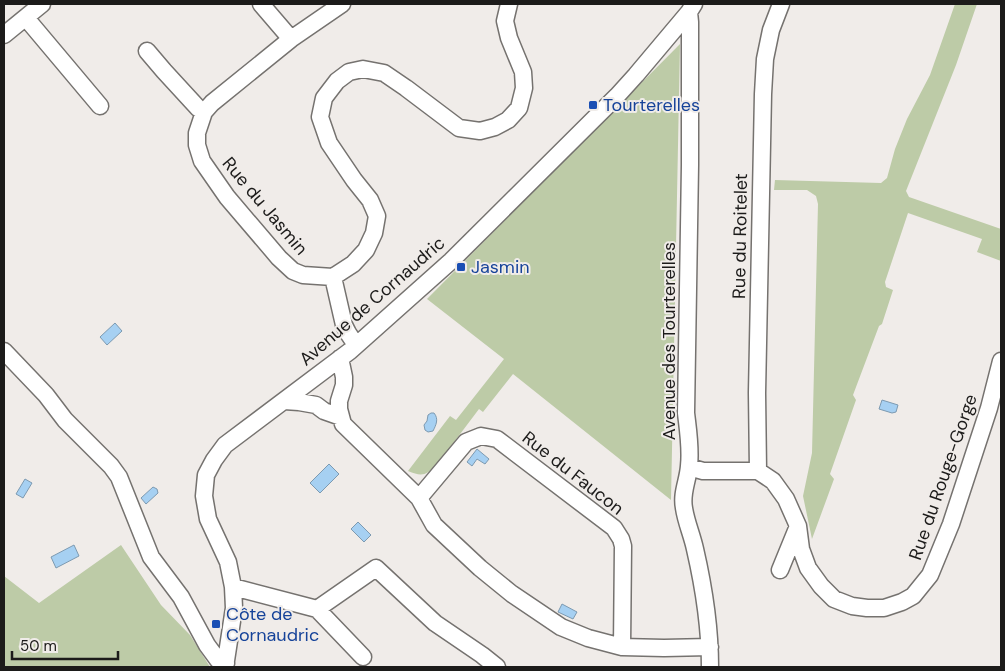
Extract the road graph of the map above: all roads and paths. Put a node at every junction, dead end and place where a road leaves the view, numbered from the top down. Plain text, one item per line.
1 (42, 4) edge
2 (261, 4) edge
3 (342, 4) edge
4 (509, 4) edge
5 (781, 4) edge
6 (691, 8) edge
7 (26, 18) junction
8 (4, 35) edge
9 (291, 39) junction
10 (147, 51) dead end
11 (100, 106) dead end
12 (204, 112) junction
13 (333, 277) junction
14 (356, 345) junction
15 (4, 351) edge
16 (340, 358) junction
17 (1001, 361) edge
18 (284, 401) junction
19 (341, 417) junction
20 (689, 467) junction
21 (758, 471) junction
22 (420, 498) junction
23 (798, 526) junction
24 (780, 570) dead end
25 (233, 587) junction
26 (317, 608) junction
27 (622, 647) junction
28 (710, 647) junction
29 (363, 657) dead end
30 (225, 665) edge
31 (497, 667) edge
32 (710, 667) edge

1 - 7 street
2 - 9 street
3 - 9 street, Rue du Jasmin
4 - 13 street
5 - 21 street, Rue du Roitelet
6 - 14 street, Avenue de Cornaudric
6 - 20 street, Avenue des Tourterelles
7 - 8 street
7 - 11 street
9 - 12 street, Rue du Jasmin
10 - 12 street
12 - 13 street, Rue du Jasmin
13 - 14 street
14 - 16 street, Avenue de Cornaudric
15 - 30 street
16 - 18 street, Avenue de Cornaudric
16 - 19 street
17 - 23 street, Rue du Rouge-Gorge
18 - 19 street
18 - 25 street, Avenue de Cornaudric
19 - 22 street
20 - 21 street
20 - 28 street, Avenue des Tourterelles
21 - 23 street, Rue du Rouge-Gorge
22 - 27 street
22 - 27 street, Rue du Faucon
23 - 24 street
25 - 26 street
25 - 30 street, Avenue de Cornaudric
26 - 29 street
26 - 31 street
27 - 28 street
28 - 32 street, Avenue des Tourterelles

